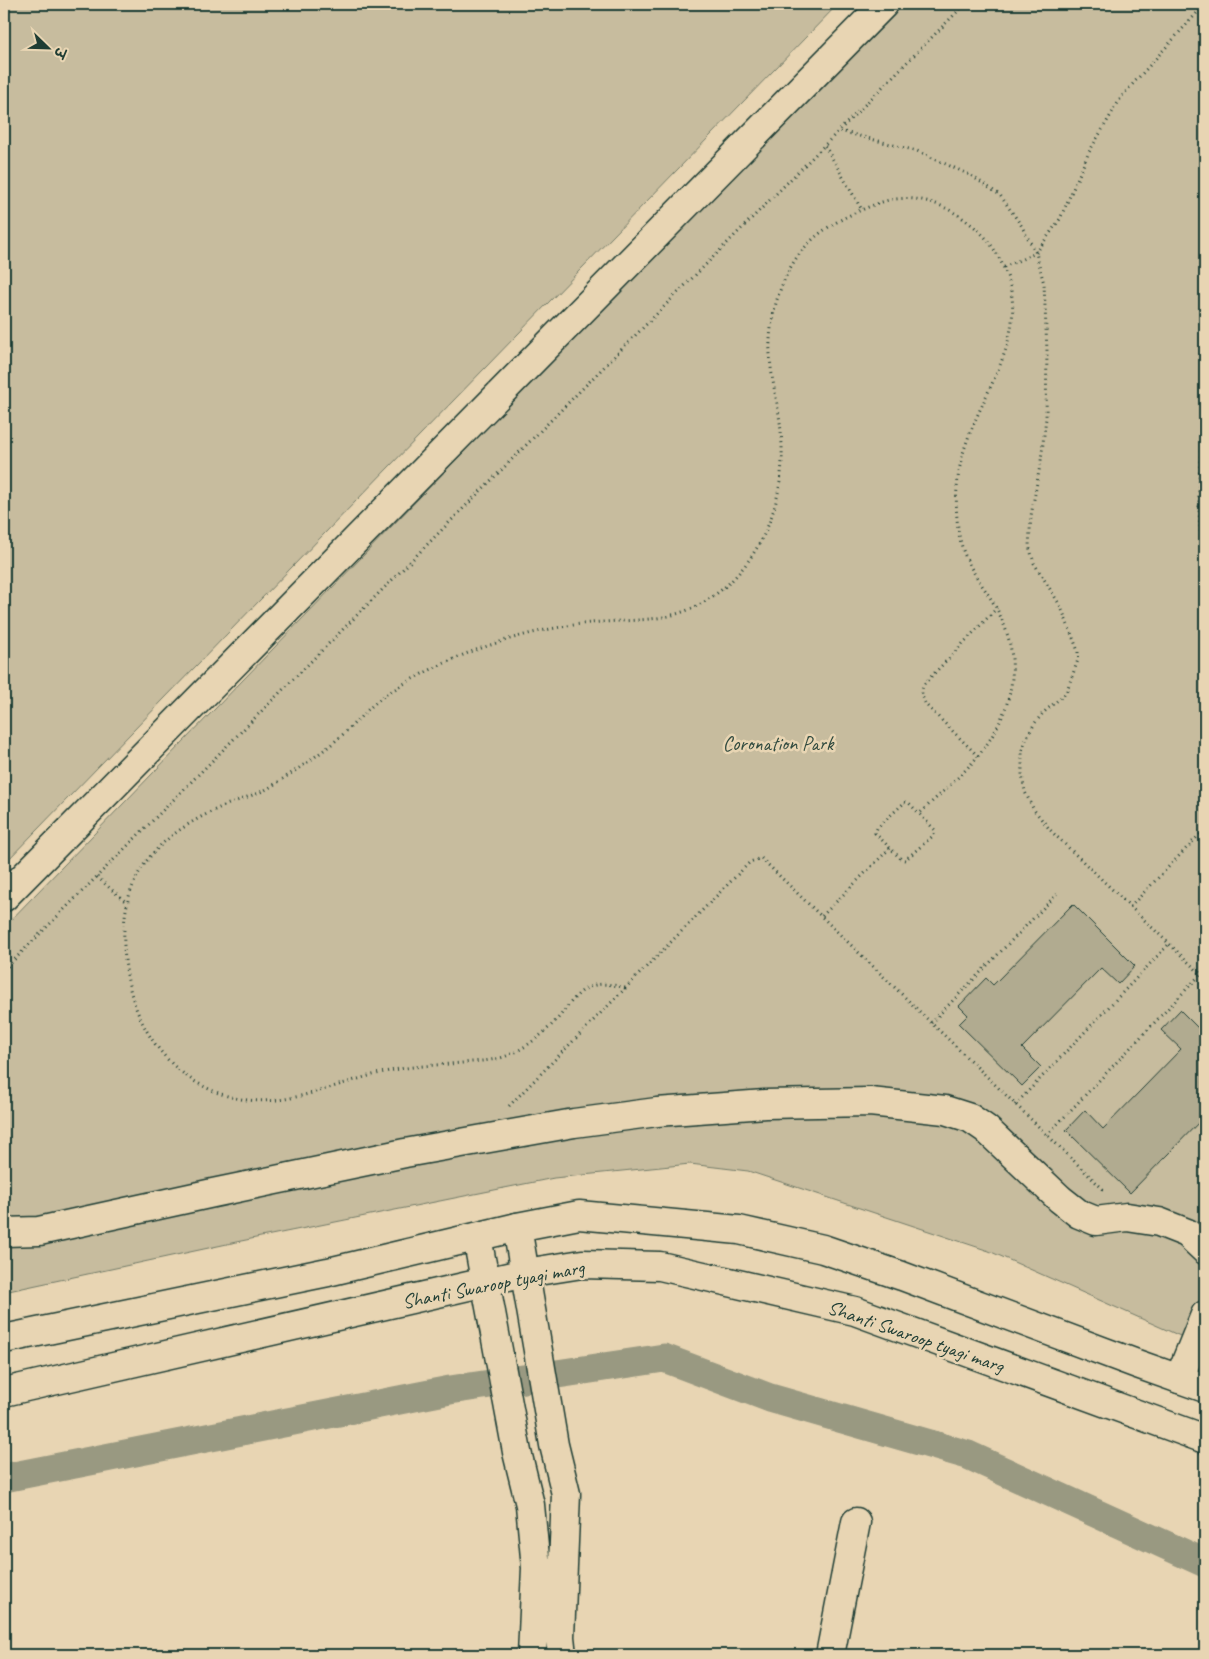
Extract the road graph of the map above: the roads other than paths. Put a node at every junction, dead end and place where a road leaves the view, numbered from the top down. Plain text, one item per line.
1 (884, 4) edge
2 (4, 897) edge
3 (517, 1228) junction
4 (4, 1232) edge
5 (477, 1237) junction
6 (1205, 1250) edge
7 (525, 1274) junction
8 (486, 1283) junction
9 (1205, 1315) edge
10 (4, 1339) edge
11 (1179, 1378) junction
12 (1205, 1388) edge
13 (4, 1392) edge
14 (1205, 1439) edge
15 (856, 1522) dead end
16 (549, 1573) junction
17 (532, 1655) edge
18 (562, 1655) edge
19 (830, 1655) edge

1 - 2 main road
3 - 5 main road
3 - 7 main road
3 - 11 main road
4 - 6 main road
5 - 8 main road
5 - 10 main road
7 - 8 main road, Shanti Swaroop tyagi marg
7 - 14 main road, Shanti Swaroop tyagi marg
7 - 16 main road
8 - 13 main road, Shanti Swaroop tyagi marg
8 - 16 main road
9 - 11 main road
11 - 12 main road
15 - 19 main road
16 - 17 main road
16 - 18 main road

